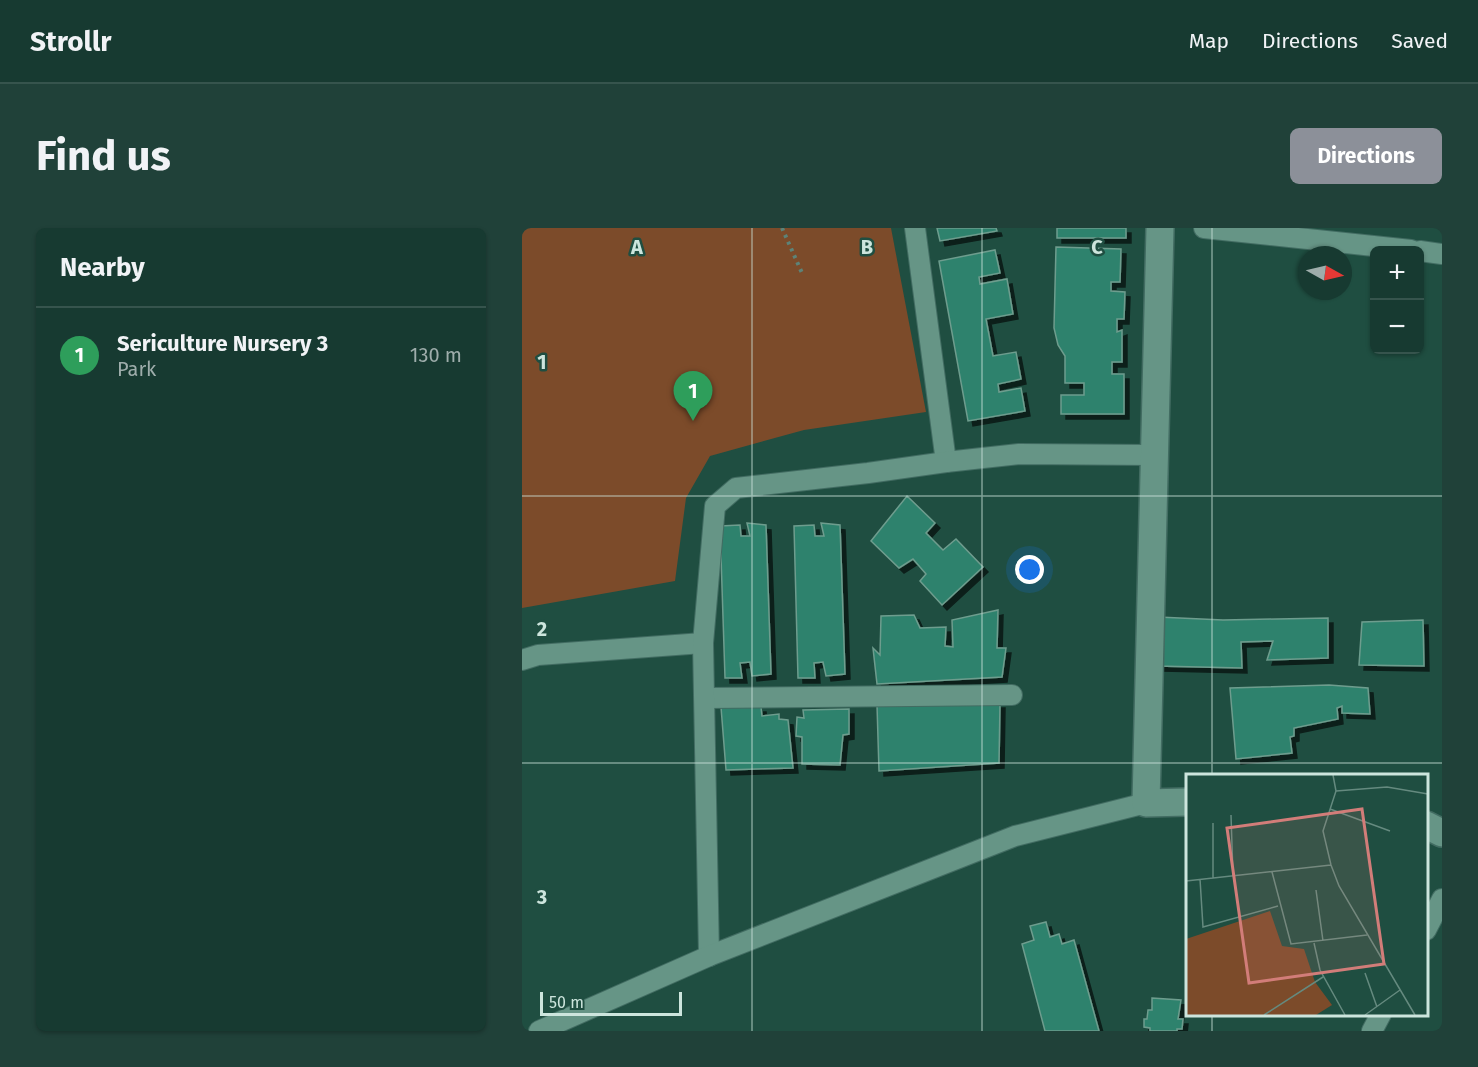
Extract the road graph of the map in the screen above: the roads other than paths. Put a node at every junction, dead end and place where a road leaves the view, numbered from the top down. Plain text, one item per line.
1 (915, 228) edge
2 (1160, 228) edge
3 (1204, 228) edge
4 (1373, 246) edge
5 (1424, 252) edge
6 (1442, 254) edge
7 (1153, 455) junction
8 (946, 462) junction
9 (704, 643) junction
10 (522, 660) edge
11 (1012, 695) dead end
12 (705, 698) junction
13 (1186, 802) edge
14 (1146, 803) junction
15 (1427, 826) edge
16 (1442, 833) edge
17 (1442, 899) edge
18 (1427, 926) edge
19 (709, 956) junction
20 (1380, 1016) edge
21 (539, 1031) edge
22 (1372, 1031) edge

1 - 8 street
2 - 7 street
3 - 4 street
5 - 6 street
7 - 8 street
7 - 14 street
8 - 9 street
9 - 10 street
9 - 12 street
11 - 12 street
12 - 19 street
13 - 14 street
14 - 19 street
15 - 16 street
17 - 18 street
19 - 21 street
20 - 22 street

